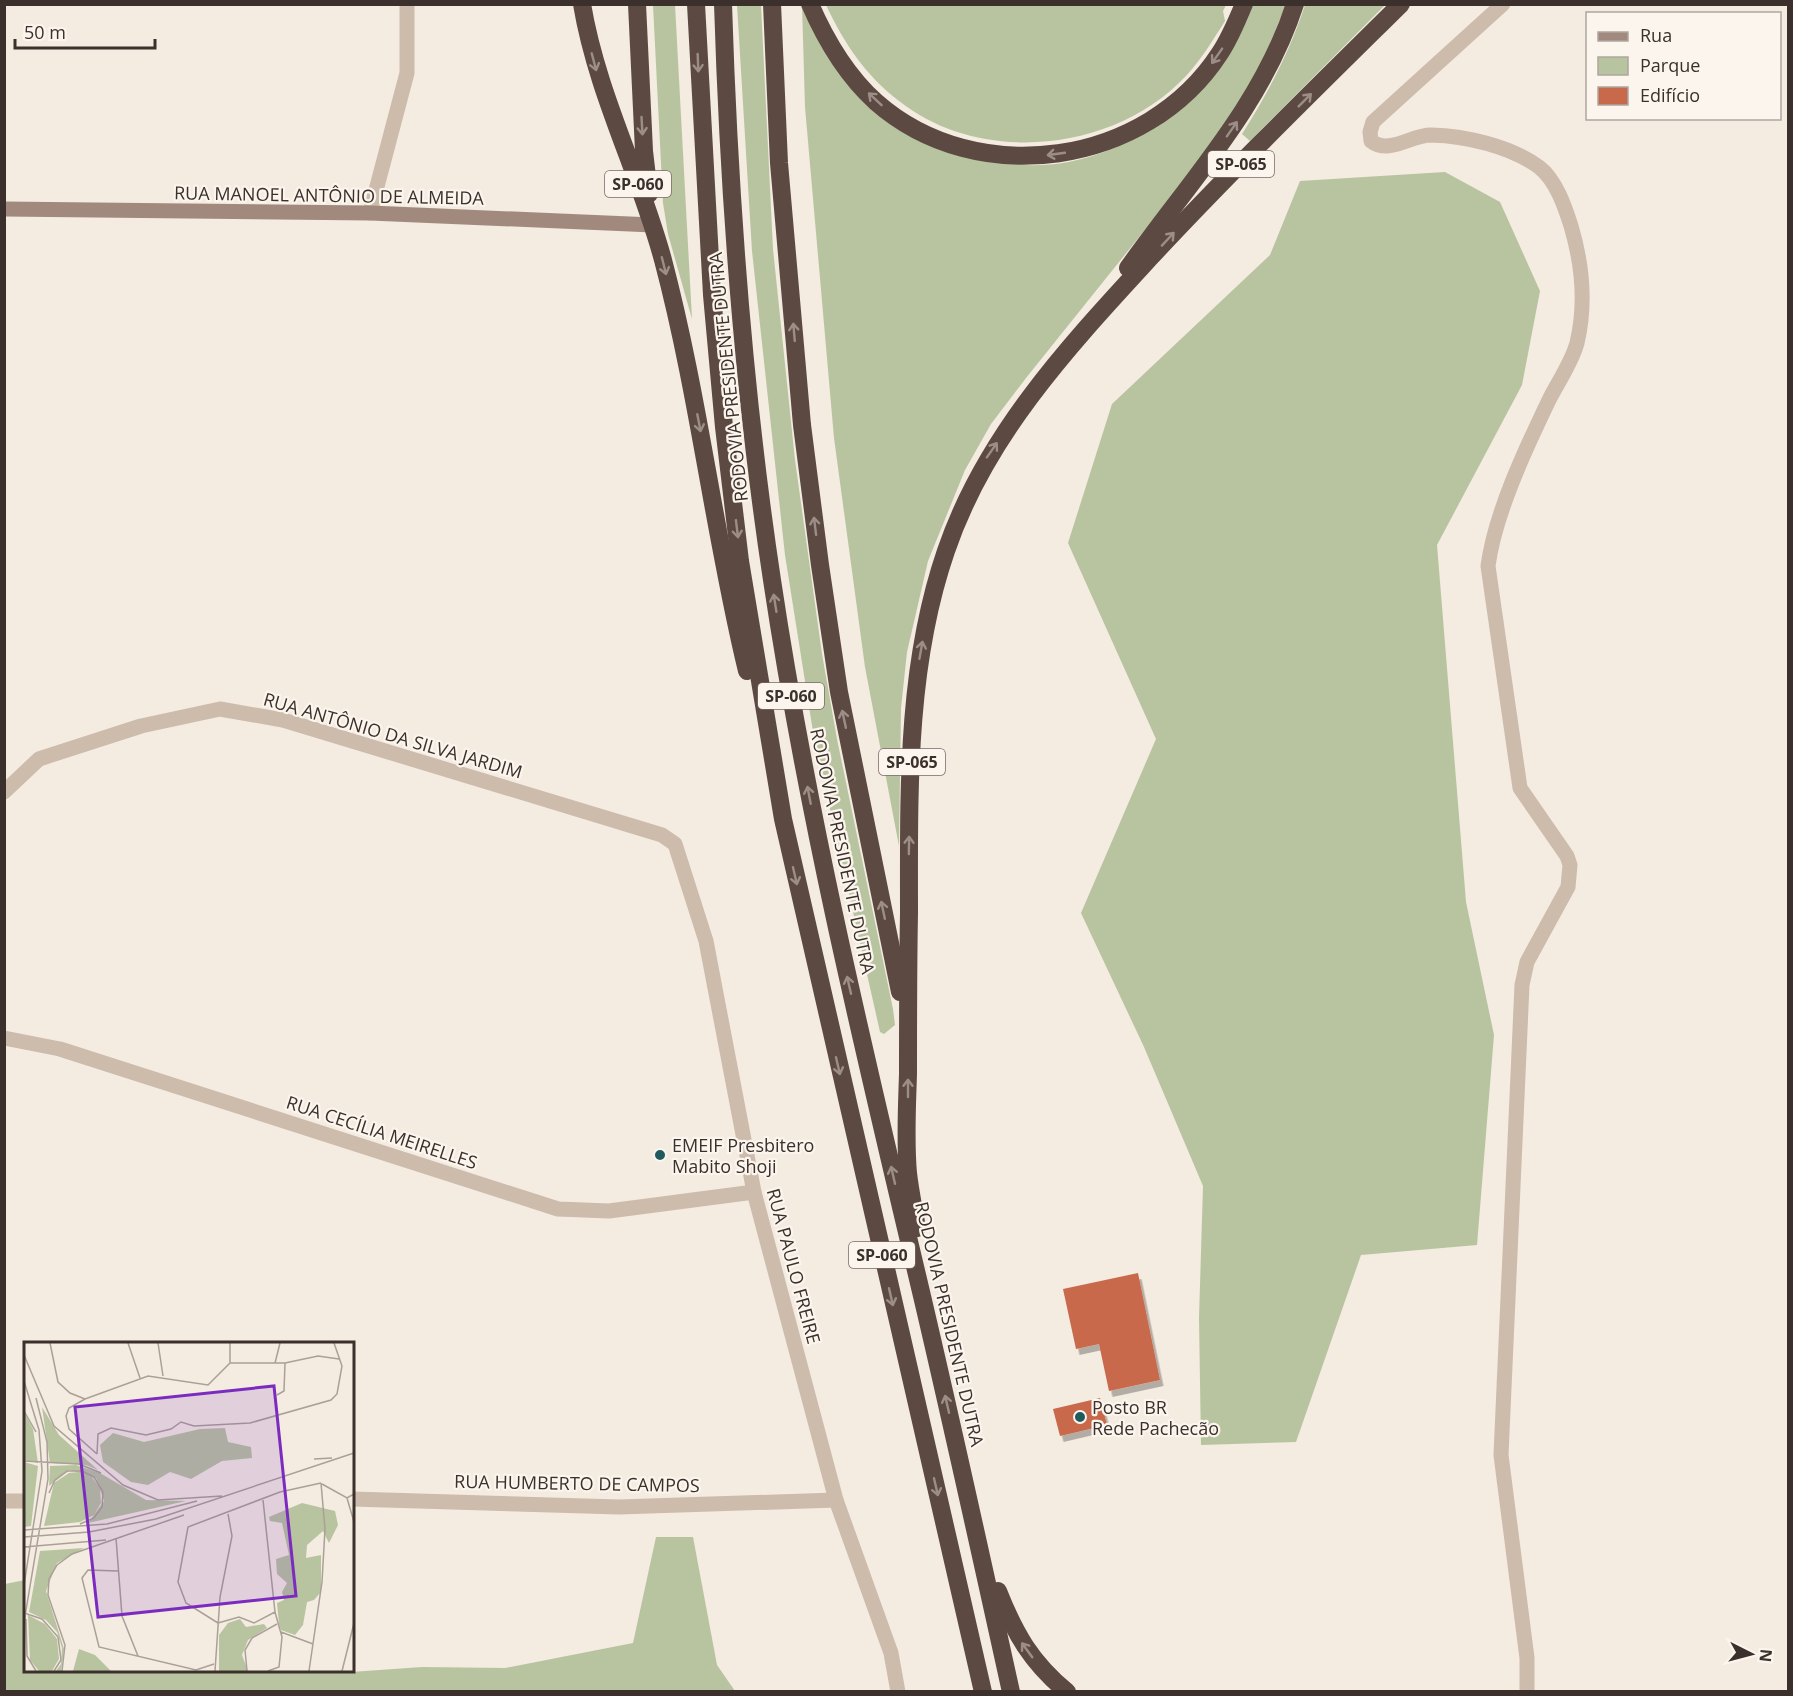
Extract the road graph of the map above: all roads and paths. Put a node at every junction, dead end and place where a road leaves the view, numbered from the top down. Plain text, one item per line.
1 (406, 4) edge
2 (582, 4) edge
3 (637, 4) edge
4 (696, 4) edge
5 (723, 4) edge
6 (772, 4) edge
7 (810, 4) edge
8 (1244, 4) edge
9 (1295, 4) edge
10 (1401, 4) edge
11 (1503, 4) edge
12 (4, 209) edge
13 (370, 213) junction
14 (653, 225) junction
15 (1086, 328) junction
16 (4, 792) edge
17 (783, 819) junction
18 (675, 844) joint
19 (908, 1029) junction
20 (4, 1038) edge
21 (754, 1192) junction
22 (941, 1375) junction
23 (354, 1499) edge
24 (836, 1500) junction
25 (4, 1501) edge
26 (24, 1501) edge
27 (978, 1543) junction
28 (898, 1692) edge
29 (983, 1692) edge
30 (1011, 1692) edge
31 (1067, 1692) edge
32 (1527, 1692) edge

1 - 13 street
2 -> 14 highway, SP-060
3 -> 14 highway
4 -> 17 highway, RODOVIA PRESIDENTE DUTRA / SP-060
22 -> 5 highway, RODOVIA PRESIDENTE DUTRA / SP-060
19 -> 6 highway
8 -> 7 highway
15 -> 9 highway, SP-065
15 -> 10 highway, SP-065
11 - 32 street
12 - 13 street, RUA MANOEL ANTÔNIO DE ALMEIDA
13 - 14 street, RUA MANOEL ANTÔNIO DE ALMEIDA
14 -> 17 highway, SP-060
19 -> 15 highway, SP-065
16 - 18 street, RUA ANTÔNIO DA SILVA JARDIM
17 -> 29 highway, RODOVIA PRESIDENTE DUTRA / SP-060
18 - 21 street, RUA PAULO FREIRE
22 -> 19 highway
20 - 21 street, RUA CECÍLIA MEIRELLES
21 - 24 street, RUA PAULO FREIRE
27 -> 22 highway, RODOVIA PRESIDENTE DUTRA / SP-060
23 - 24 street, RUA HUMBERTO DE CAMPOS
24 - 28 street, RUA PAULO FREIRE
25 - 26 street
27 - 30 highway, RODOVIA PRESIDENTE DUTRA / SP-060
31 -> 27 highway

